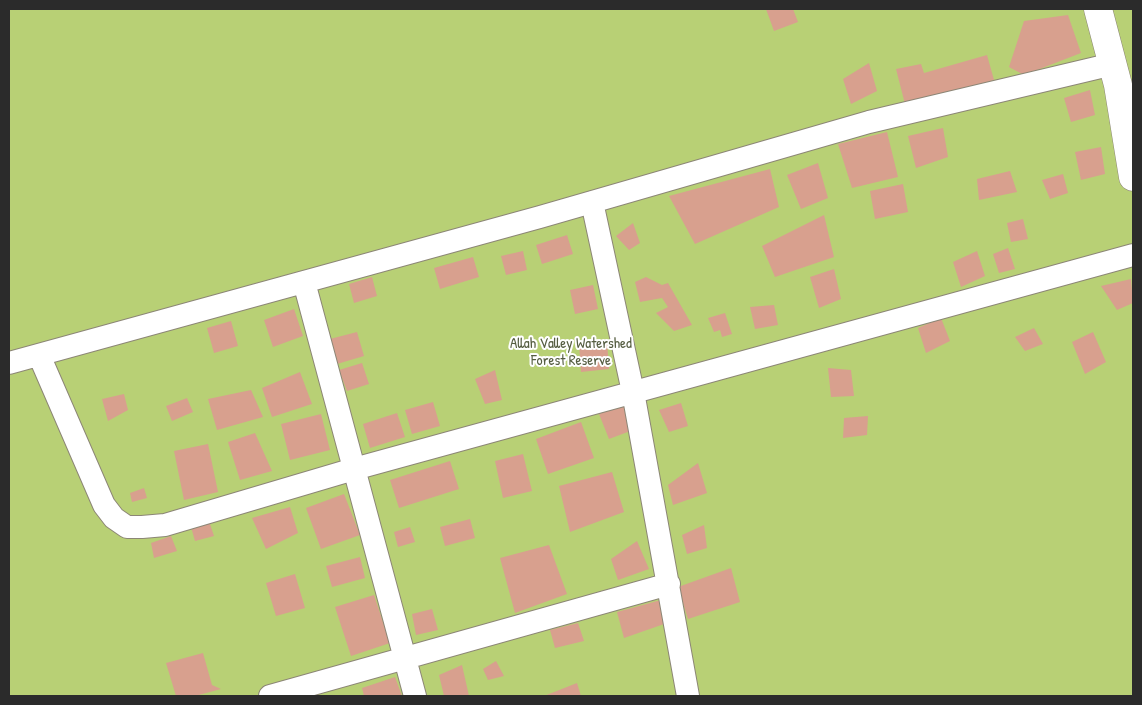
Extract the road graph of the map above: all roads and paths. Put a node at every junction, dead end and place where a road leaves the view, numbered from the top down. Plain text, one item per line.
1 (1098, 9) edge
2 (1121, 76) edge
3 (1133, 177) edge
4 (592, 202) junction
5 (1133, 255) edge
6 (304, 282) junction
7 (39, 355) junction
8 (9, 363) edge
9 (633, 392) junction
10 (354, 470) junction
11 (669, 584) junction
12 (406, 658) junction
13 (270, 696) edge
14 (415, 696) edge
15 (688, 696) edge

1 - 2 main road
2 - 3 main road
2 - 4 street
4 - 6 street
4 - 9 street
5 - 9 street
6 - 7 street
6 - 10 street
7 - 8 street
7 - 10 street
9 - 10 street
9 - 11 street
10 - 12 street
11 - 12 street
11 - 15 street
12 - 13 street
12 - 14 street

